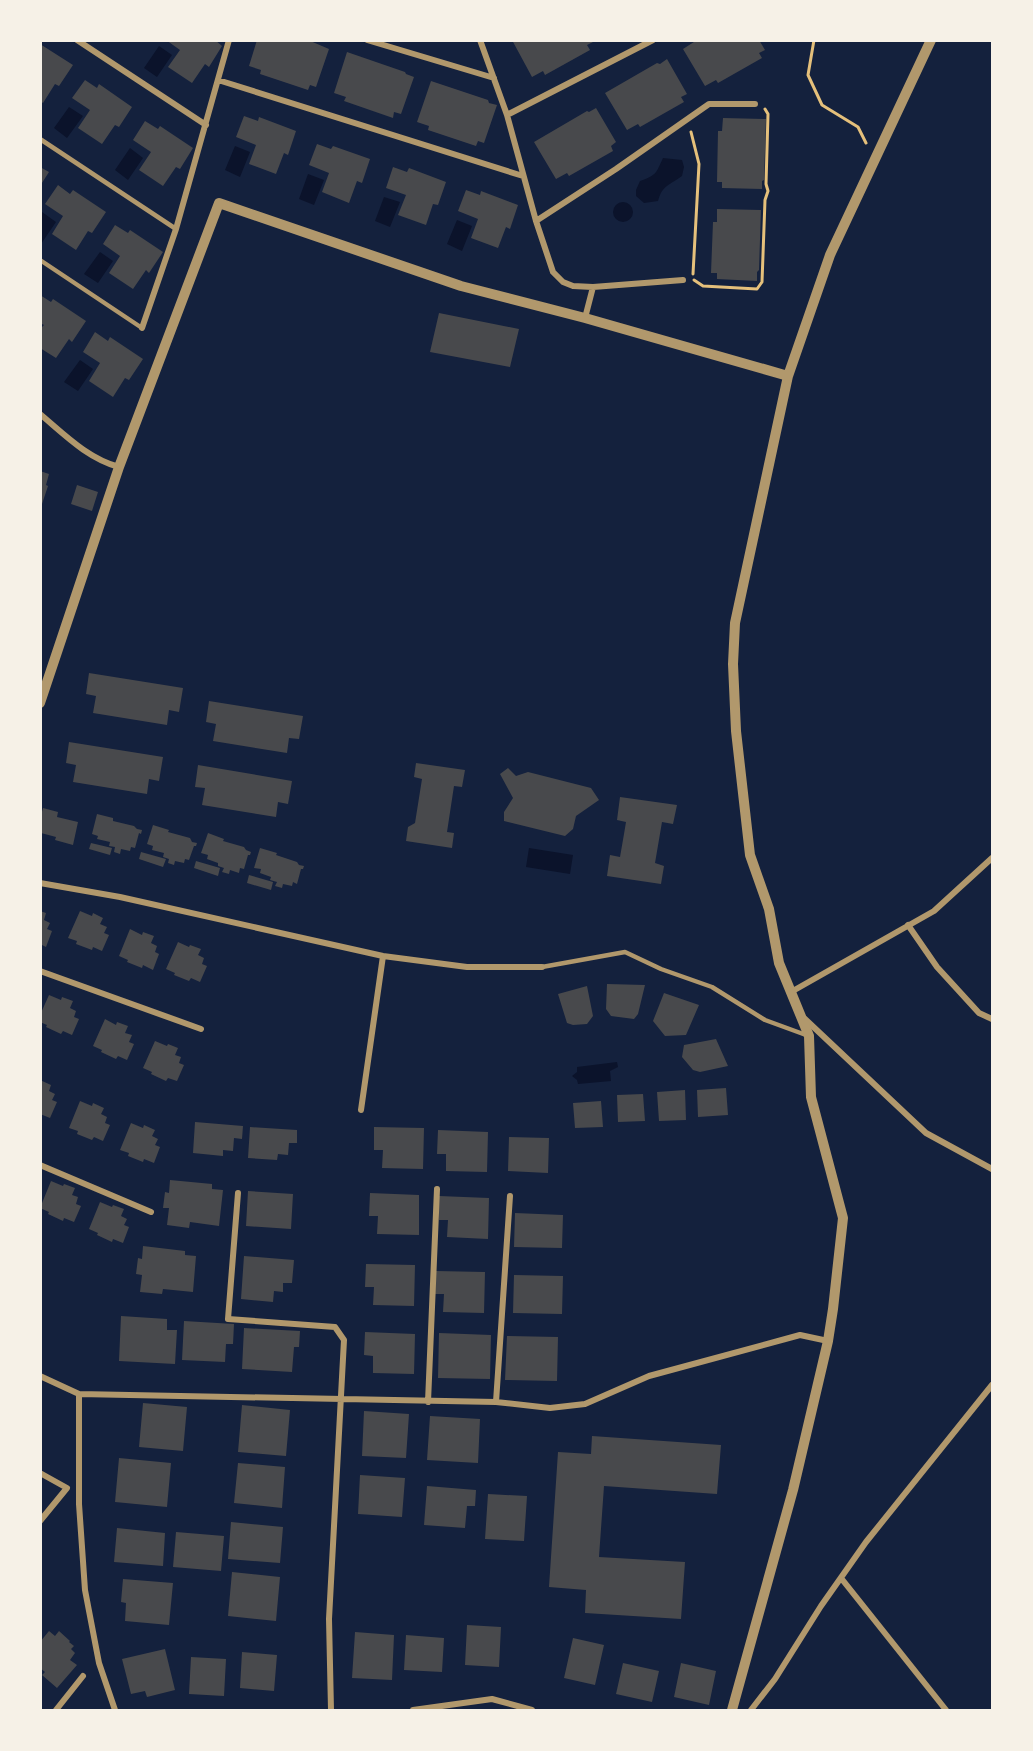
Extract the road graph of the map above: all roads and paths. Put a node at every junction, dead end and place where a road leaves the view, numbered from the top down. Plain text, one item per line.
1 (77, 40) edge
2 (229, 40) edge
3 (367, 40) edge
4 (480, 40) edge
5 (653, 40) edge
6 (814, 40) edge
7 (931, 40) edge
8 (494, 78) junction
9 (218, 80) junction
10 (755, 104) joint
11 (507, 115) junction
12 (689, 118) junction
13 (206, 125) junction
14 (40, 139) edge
15 (874, 161) junction
16 (523, 176) junction
17 (536, 221) junction
18 (176, 229) junction
19 (40, 260) edge
20 (682, 280) dead end
21 (593, 287) junction
22 (585, 318) junction
23 (142, 328) joint
24 (788, 376) junction
25 (40, 414) edge
26 (119, 466) junction
27 (40, 703) edge
28 (993, 858) edge
29 (40, 883) edge
30 (908, 925) junction
31 (383, 956) junction
32 (542, 967) joint
33 (40, 971) edge
34 (791, 992) junction
35 (799, 1013) junction
36 (993, 1019) edge
37 (201, 1029) dead end
38 (809, 1036) junction
39 (360, 1110) dead end
40 (40, 1165) edge
41 (993, 1169) edge
42 (437, 1190) dead end
43 (238, 1193) dead end
44 (510, 1196) dead end
45 (151, 1212) dead end
46 (828, 1341) junction
47 (40, 1376) edge
48 (993, 1386) edge
49 (79, 1394) junction
50 (340, 1400) junction
51 (428, 1402) junction
52 (496, 1402) junction
53 (40, 1473) edge
54 (40, 1521) edge
55 (841, 1578) junction
56 (83, 1676) dead end
57 (56, 1710) edge
58 (115, 1710) edge
59 (331, 1710) edge
60 (413, 1710) edge
61 (532, 1710) edge
62 (732, 1710) edge
63 (751, 1710) edge
64 (946, 1710) edge

1 - 13 street
2 - 9 street
3 - 8 street
4 - 8 street
5 - 11 street
6 - 15 path
7 - 15 street
8 - 11 street
9 - 13 street
9 - 16 street
10 - 12 street
10 - 12 path
11 - 16 street
12 - 17 street
13 - 18 street
14 - 18 lane
15 - 24 street
16 - 17 street
17 - 21 street
18 - 23 street
19 - 23 lane
20 - 21 street
21 - 22 street
22 - 24 street
22 - 26 street
24 - 34 street
25 - 26 street
26 - 27 street
28 - 30 street
29 - 31 street
30 - 34 street
30 - 36 street
31 - 32 street
31 - 39 street
32 - 38 lane
33 - 37 street
34 - 35 street
35 - 38 street
35 - 41 street
38 - 46 street
40 - 45 street
42 - 51 street
43 - 50 street
44 - 52 street
46 - 52 street
46 - 62 street
47 - 49 street
48 - 55 street
49 - 50 street
49 - 58 street
50 - 51 street
50 - 59 street
51 - 52 street
53 - 54 street
55 - 63 street
55 - 64 street
56 - 57 street
60 - 61 street

